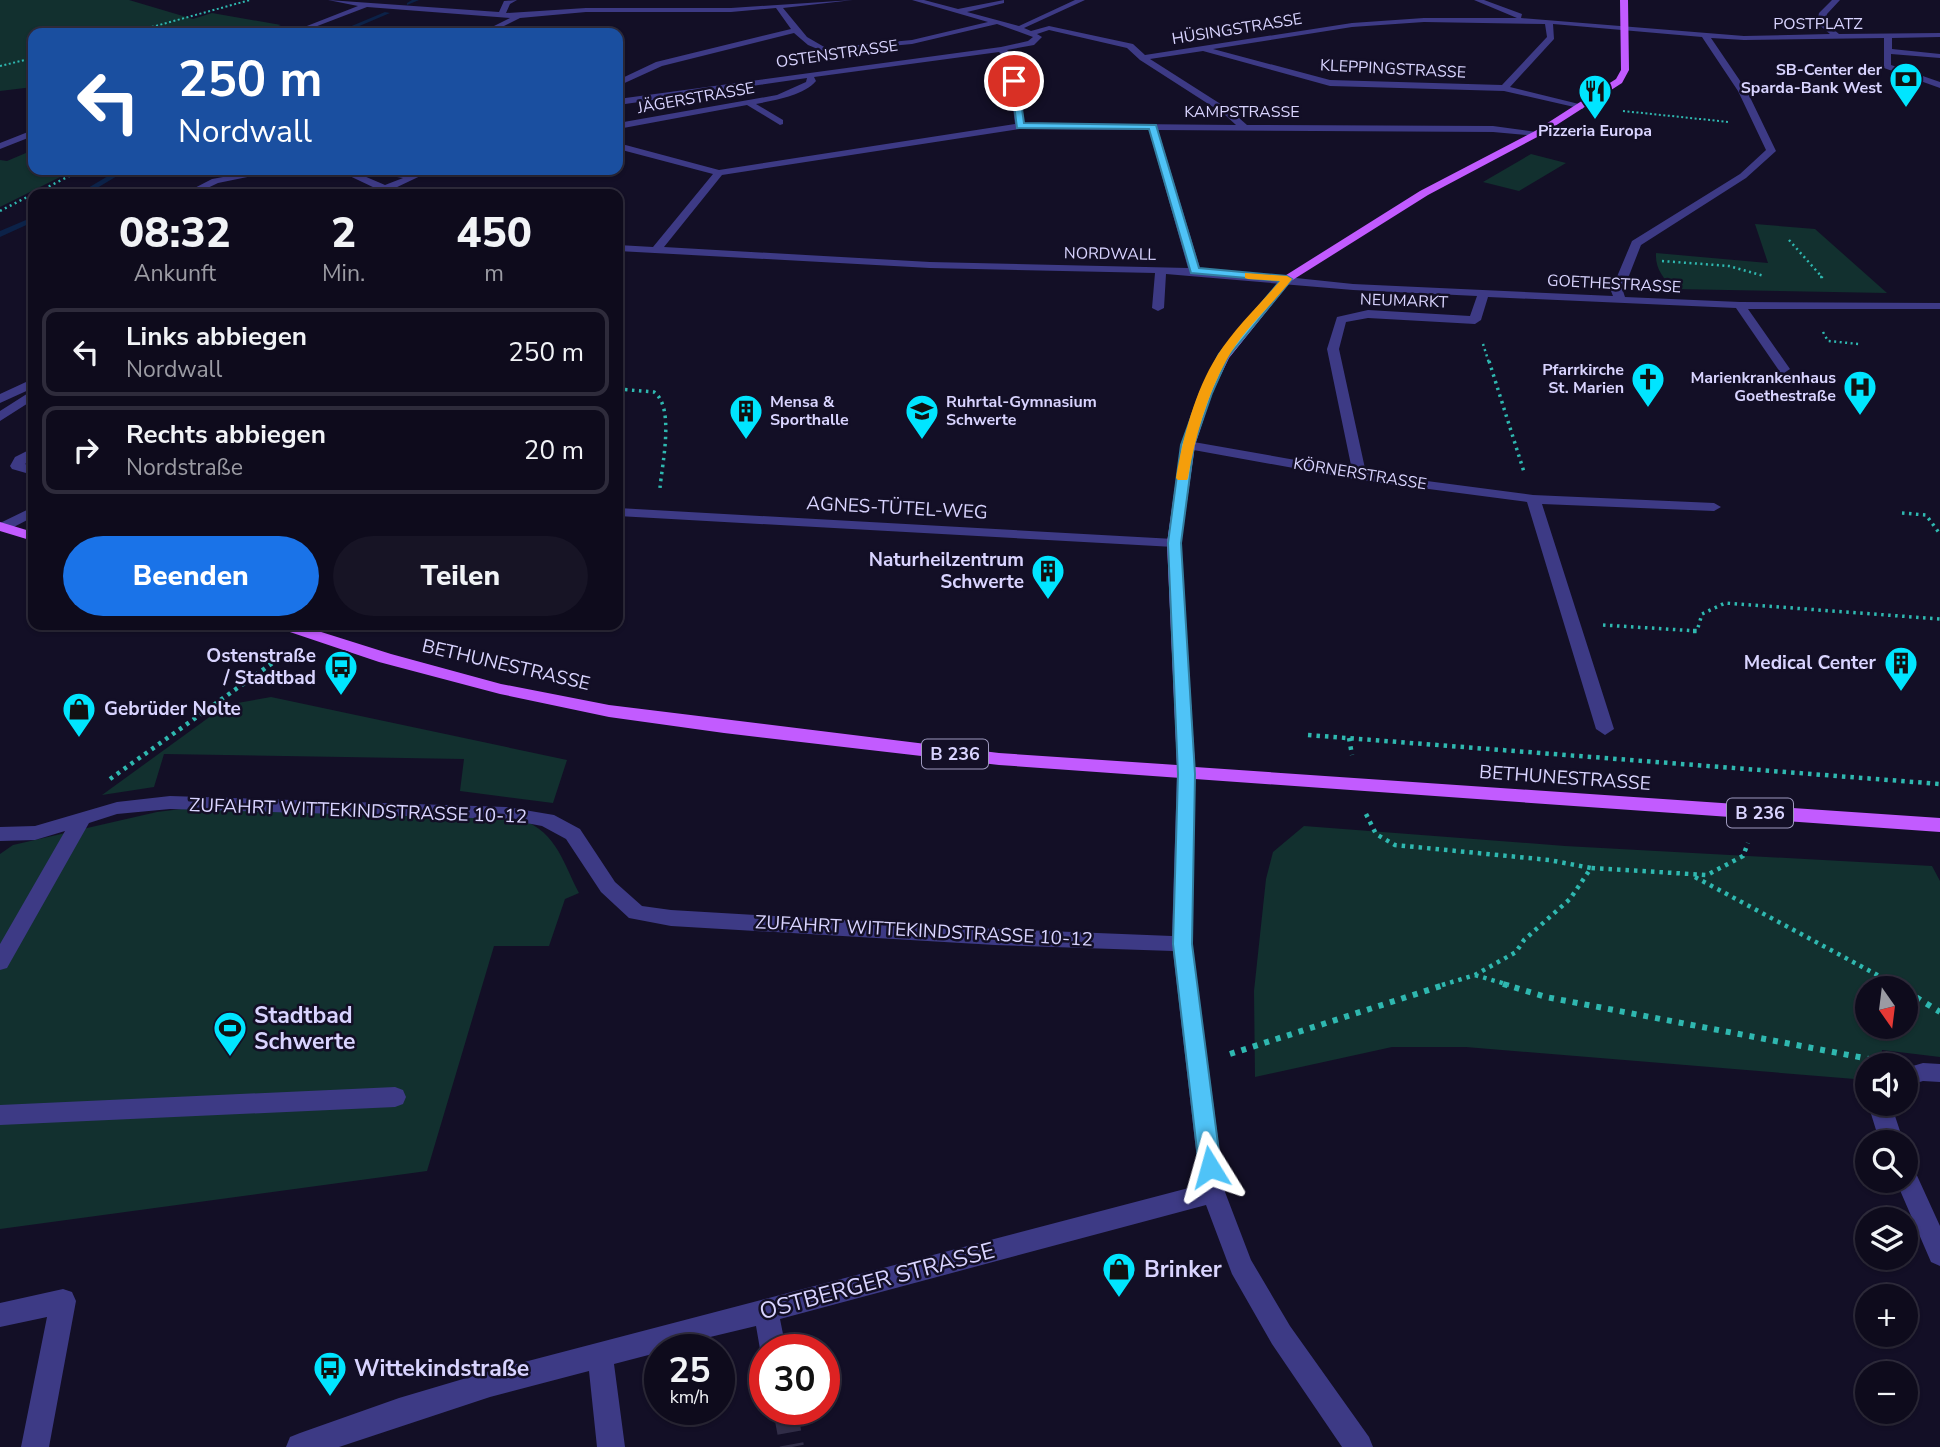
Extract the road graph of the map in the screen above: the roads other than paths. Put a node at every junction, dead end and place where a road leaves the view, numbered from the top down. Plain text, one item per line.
1 (332, 0) edge
2 (377, 0) edge
3 (513, 0) edge
4 (603, 0) edge
5 (849, 0) edge
6 (915, 0) edge
7 (1081, 0) edge
8 (1478, 0) edge
9 (1624, 0) edge
10 (1836, 0) edge
11 (1005, 3) edge
12 (365, 5) junction
13 (779, 8) junction
14 (586, 10) junction
15 (959, 12) junction
16 (971, 15) junction
17 (501, 16) junction
18 (520, 16) junction
19 (1528, 20) junction
20 (998, 22) junction
21 (1550, 26) junction
22 (306, 28) edge
23 (495, 28) edge
24 (1019, 28) junction
25 (1624, 28) junction
26 (795, 30) junction
27 (1032, 33) junction
28 (1705, 35) junction
29 (1940, 35) edge
30 (1888, 37) junction
31 (1839, 38) junction
32 (1001, 49) junction
33 (1200, 49) junction
34 (1888, 51) junction
35 (1940, 56) edge
36 (1143, 58) junction
37 (810, 76) junction
38 (623, 81) edge
39 (1940, 85) edge
40 (1504, 88) junction
41 (623, 101) edge
42 (750, 103) junction
43 (1580, 107) junction
44 (780, 122) dead end
45 (623, 126) edge
46 (1020, 126) junction
47 (1153, 127) junction
48 (1245, 128) junction
49 (1538, 132) junction
50 (28, 135) edge
51 (0, 146) edge
52 (623, 147) edge
53 (719, 173) junction
54 (248, 175) edge
55 (350, 175) edge
56 (405, 175) edge
57 (414, 176) joint
58 (198, 189) edge
59 (374, 189) edge
60 (386, 189) edge
61 (623, 248) edge
62 (655, 251) junction
63 (1161, 271) junction
64 (1195, 271) junction
65 (1287, 279) junction
66 (1483, 294) junction
67 (1620, 300) junction
68 (1740, 305) junction
69 (1940, 306) edge
70 (1158, 308) dead end
71 (1784, 369) dead end
72 (28, 386) edge
73 (28, 397) edge
74 (0, 399) edge
75 (0, 417) edge
76 (1188, 445) junction
77 (28, 455) edge
78 (28, 469) edge
79 (1360, 476) junction
80 (1533, 499) junction
81 (1714, 507) dead end
82 (623, 512) edge
83 (28, 513) edge
84 (1, 526) edge
85 (28, 535) edge
86 (1174, 543) junction
87 (298, 630) edge
88 (1605, 729) dead end
89 (1186, 774) junction
90 (82, 820) junction
91 (1940, 825) edge
92 (0, 834) edge
93 (1182, 944) junction
94 (0, 962) edge
95 (395, 1097) dead end
96 (0, 1115) edge
97 (1213, 1192) junction
98 (1913, 1193) edge
99 (1940, 1254) edge
100 (766, 1311) junction
101 (0, 1315) edge
102 (770, 1334) edge
103 (600, 1355) junction
104 (35, 1447) edge
105 (300, 1447) edge
106 (611, 1447) edge
107 (1359, 1447) edge

1 - 12 street
2 - 12 street
3 - 17 street
4 - 14 street
5 - 13 street
6 - 15 street
7 - 24 street
8 - 19 street
9 - 25 main road
10 - 31 street
11 - 15 street
11 - 16 street
12 - 17 street
12 - 22 street
13 - 14 street
13 - 26 street
14 - 18 street
15 - 16 street
16 - 20 street
17 - 18 street
18 - 23 street
19 - 21 street, HÜSINGSTRASSE
19 - 33 street, HÜSINGSTRASSE
20 - 24 street
20 - 26 street
21 - 25 street, HÜSINGSTRASSE
21 - 40 street
24 - 27 street
25 - 28 street, HÜSINGSTRASSE
25 - 43 main road
26 - 38 street
27 - 32 street, OSTENSTRASSE
27 - 36 street
28 - 31 street, POSTPLATZ
28 - 67 street
29 - 30 street
30 - 31 street, POSTPLATZ
30 - 34 street, POSTPLATZ
32 - 37 street, OSTENSTRASSE
32 - 46 street
33 - 36 street, HÜSINGSTRASSE
33 - 40 street, KLEPPINGSTRASSE
34 - 35 street
34 - 39 street
36 - 48 street
37 - 41 street, OSTENSTRASSE
37 - 42 street, JÄGERSTRASSE
40 - 43 street, KLEPPINGSTRASSE
42 - 44 street
42 - 45 street, JÄGERSTRASSE
43 - 49 main road
46 - 47 street, KAMPSTRASSE
46 - 53 street, KAMPSTRASSE
47 - 48 street, KAMPSTRASSE
47 - 64 street
48 - 49 street, KAMPSTRASSE
49 - 65 main road
50 - 51 street
52 - 53 street, KAMPSTRASSE
53 - 62 street
54 - 58 street
55 - 59 street
56 - 57 street
57 - 60 street
61 - 62 street, NORDWALL
62 - 63 street, NORDWALL
63 - 64 street, NORDWALL
63 - 70 street
64 - 65 street, NORDWALL
65 - 66 street, GOETHESTRASSE
65 - 76 main road
66 - 67 street, GOETHESTRASSE
66 - 79 street, NEUMARKT
67 - 68 street, GOETHESTRASSE
68 - 69 street, GOETHESTRASSE
68 - 71 street
72 - 74 street
73 - 75 street
76 - 79 street, KÖRNERSTRASSE
76 - 86 main road
77 - 78 street
79 - 80 street, KÖRNERSTRASSE
80 - 81 street, KÖRNERSTRASSE
80 - 88 street
82 - 86 street, AGNES-TÜTEL-WEG
83 - 84 street
84 - 85 main road
86 - 89 main road
87 - 89 main road, BETHUNESTRASSE / B 236
89 - 91 main road, BETHUNESTRASSE / B 236
89 - 93 street
90 - 92 street, ZUFAHRT WITTEKINDSTRASSE 10-12
90 - 93 street, ZUFAHRT WITTEKINDSTRASSE 10-12
90 - 94 street
93 - 97 street
95 - 96 street
97 - 100 street, OSTBERGER STRASSE
97 - 107 street
98 - 99 street
100 - 102 street
100 - 103 street, OSTBERGER STRASSE
101 - 104 street
103 - 105 street, OSTBERGER STRASSE
103 - 106 street

